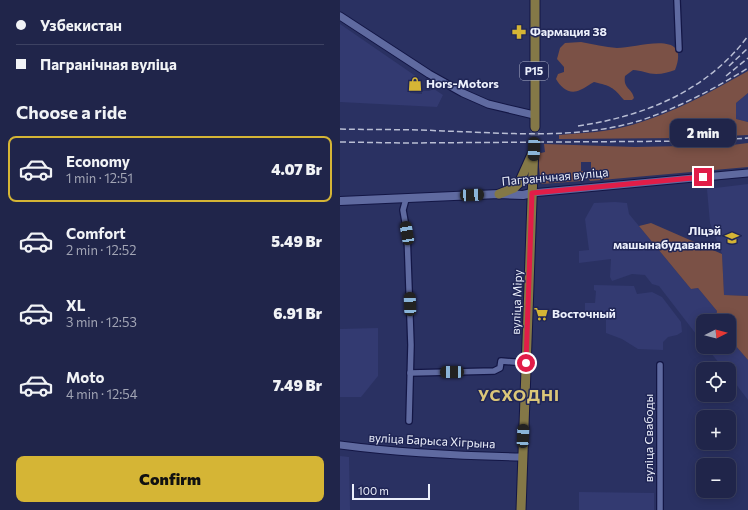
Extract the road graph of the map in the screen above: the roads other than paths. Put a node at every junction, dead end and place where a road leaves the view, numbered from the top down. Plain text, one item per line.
1 (535, 0) edge
2 (678, 0) edge
3 (340, 16) edge
4 (679, 48) dead end
5 (534, 115) junction
6 (534, 139) junction
7 (748, 173) edge
8 (532, 193) junction
9 (499, 194) junction
10 (406, 199) junction
11 (340, 201) edge
12 (526, 363) junction
13 (660, 366) dead end
14 (410, 373) junction
15 (409, 421) dead end
16 (340, 445) edge
17 (522, 457) junction
18 (521, 510) edge
19 (660, 510) edge

1 - 5 main road, вуліца Міру / Р15
2 - 4 street
3 - 5 street
5 - 6 main road, вуліца Міру / Р15
6 - 8 main road, вуліца Міру / Р15
6 - 9 main road
7 - 8 street, Пагранічная вуліца
8 - 9 main road, Пагранічная вуліца
8 - 12 main road, вуліца Міру / Р15
9 - 10 main road, Пагранічная вуліца
10 - 11 main road, Пагранічная вуліца
10 - 14 street
12 - 14 street
12 - 17 main road, вуліца Міру / Р15
13 - 19 street, вуліца Свабоды
14 - 15 street
16 - 17 street, вуліца Барыса Хігрына
17 - 18 main road, вуліца Міру / Р15

